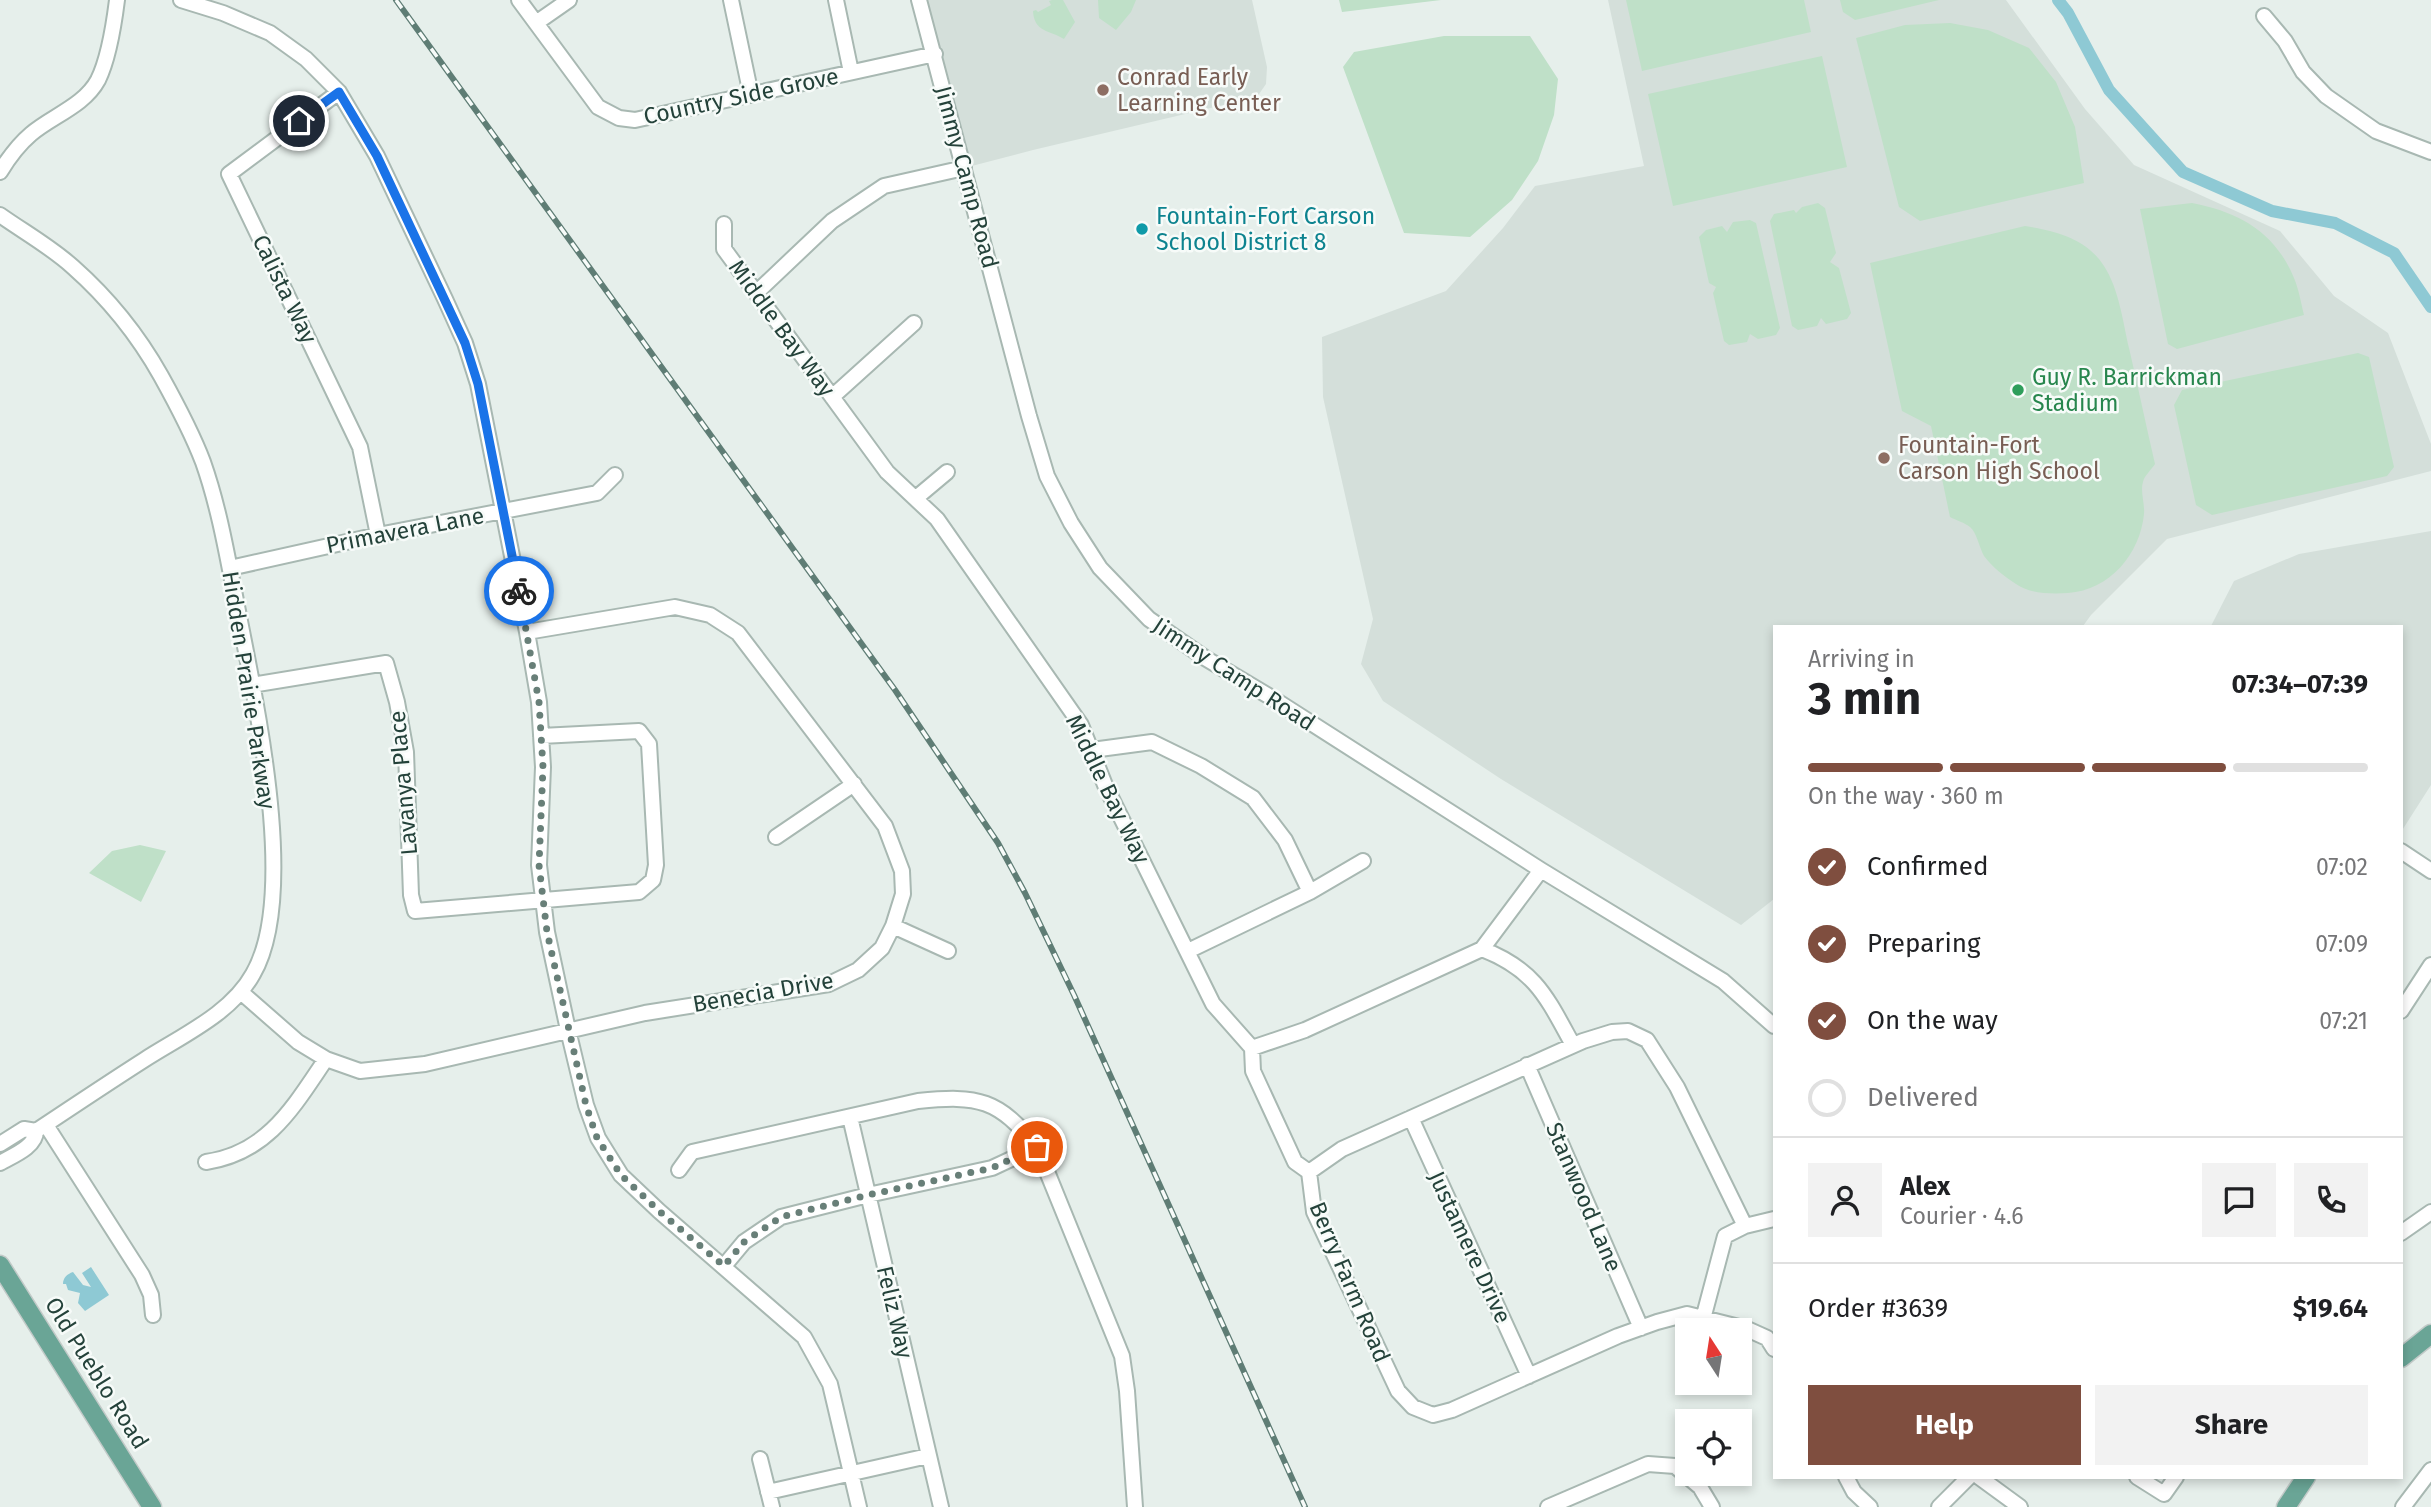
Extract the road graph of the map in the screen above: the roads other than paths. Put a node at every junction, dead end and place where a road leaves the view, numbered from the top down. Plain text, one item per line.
1 (117, 0) edge
2 (181, 0) edge
3 (519, 0) edge
4 (569, 0) edge
5 (732, 0) edge
6 (836, 0) edge
7 (919, 0) edge
8 (2264, 16) dead end
9 (536, 23) junction
10 (934, 54) junction
11 (851, 72) junction
12 (339, 92) junction
13 (751, 94) junction
14 (2431, 152) edge
15 (964, 168) junction
16 (0, 172) edge
17 (0, 215) edge
18 (724, 224) dead end
19 (756, 293) junction
20 (914, 323) dead end
21 (832, 397) junction
22 (947, 472) dead end
23 (615, 475) dead end
24 (916, 498) junction
25 (502, 511) junction
26 (378, 535) junction
27 (230, 568) junction
28 (527, 632) junction
29 (252, 685) junction
30 (541, 736) junction
31 (1092, 750) junction
32 (854, 784) junction
33 (776, 837) dead end
34 (2403, 852) edge
35 (1363, 861) dead end
36 (1541, 870) junction
37 (2431, 871) edge
38 (1310, 892) junction
39 (544, 901) junction
40 (893, 926) junction
41 (1482, 949) junction
42 (948, 951) dead end
43 (1188, 951) junction
44 (2431, 965) edge
45 (242, 993) junction
46 (2403, 1008) edge
47 (1773, 1025) edge
48 (568, 1030) junction
49 (1573, 1045) junction
50 (1252, 1048) junction
51 (327, 1059) junction
52 (1527, 1065) junction
53 (850, 1117) junction
54 (1411, 1118) junction
55 (41, 1128) junction
56 (0, 1144) edge
57 (1037, 1147) junction
58 (206, 1162) dead end
59 (0, 1163) edge
60 (679, 1170) dead end
61 (1309, 1172) junction
62 (868, 1195) junction
63 (2431, 1212) edge
64 (1773, 1219) edge
65 (1745, 1226) junction
66 (2403, 1232) edge
67 (0, 1265) edge
68 (724, 1266) junction
69 (153, 1315) dead end
70 (1700, 1318) edge
71 (1703, 1318) edge
72 (1641, 1328) junction
73 (1752, 1330) edge
74 (2431, 1334) edge
75 (1773, 1347) edge
76 (2403, 1356) edge
77 (1529, 1376) junction
78 (929, 1455) junction
79 (760, 1459) dead end
80 (2431, 1470) edge
81 (851, 1472) junction
82 (1847, 1479) edge
83 (1967, 1479) edge
84 (1982, 1479) edge
85 (2140, 1479) edge
86 (2174, 1479) edge
87 (2305, 1479) edge
88 (768, 1492) junction
89 (2404, 1506) edge
90 (152, 1507) edge
91 (772, 1507) edge
92 (859, 1507) edge
93 (941, 1507) edge
94 (1135, 1507) edge
95 (1548, 1507) edge
96 (1712, 1507) edge
97 (1870, 1507) edge
98 (1939, 1507) edge
99 (2020, 1507) edge
100 (2286, 1507) edge

1 - 16 street
2 - 12 street
3 - 9 street, Country Side Grove
4 - 9 street
5 - 13 street
6 - 11 street
7 - 10 street, Jimmy Camp Road
8 - 14 street
9 - 13 street, Country Side Grove
10 - 11 street, Country Side Grove
10 - 15 street, Jimmy Camp Road
11 - 13 street, Country Side Grove
12 - 25 street
12 - 26 street, Calista Way
15 - 19 street
15 - 36 street, Jimmy Camp Road
17 - 27 street, Hidden Prairie Parkway
18 - 19 street, Middle Bay Way
19 - 21 street, Middle Bay Way
20 - 21 street
21 - 24 street, Middle Bay Way
22 - 24 street
23 - 25 street, Primavera Lane
24 - 31 street, Middle Bay Way
25 - 26 street, Primavera Lane
25 - 28 street
26 - 27 street, Primavera Lane
27 - 29 street, Hidden Prairie Parkway
28 - 30 street
28 - 32 street, Benecia Drive
29 - 39 street, Lavanya Place
29 - 45 street, Hidden Prairie Parkway
30 - 39 street
30 - 39 street
31 - 38 street
31 - 43 street, Middle Bay Way
32 - 33 street
32 - 40 street, Benecia Drive
34 - 37 street
35 - 38 street
36 - 41 street
36 - 47 street, Jimmy Camp Road
38 - 43 street
39 - 48 street
40 - 42 street
40 - 48 street, Benecia Drive
41 - 49 street
41 - 50 street
43 - 50 street, Middle Bay Way
44 - 46 street
45 - 51 street, Benecia Drive
45 - 55 street, Hidden Prairie Parkway
48 - 51 street, Benecia Drive
48 - 68 street
49 - 52 street, Berry Farm Road
49 - 65 street, Berry Farm Road
50 - 61 street
51 - 58 street
52 - 54 street, Berry Farm Road
52 - 72 street, Stanwood Lane
53 - 57 street
53 - 60 street
53 - 62 street, Feliz Way
54 - 61 street, Berry Farm Road
54 - 77 street, Justamere Drive
55 - 56 street, Hidden Prairie Parkway
55 - 59 street, Hidden Prairie Parkway
55 - 69 street
57 - 62 street
57 - 94 street
61 - 77 street, Berry Farm Road
62 - 68 street
62 - 78 street, Feliz Way
63 - 66 street
64 - 65 street
65 - 71 street
67 - 90 main road, Old Pueblo Road
68 - 81 street
70 - 72 street, Berry Farm Road
72 - 77 street, Berry Farm Road
73 - 75 street, Berry Farm Road
74 - 76 main road
78 - 81 street
78 - 93 street, Feliz Way
79 - 88 street
80 - 89 street
81 - 88 street
81 - 92 street
82 - 97 street
83 - 98 street
84 - 99 street
85 - 86 street
87 - 100 main road
88 - 91 street
95 - 96 street

